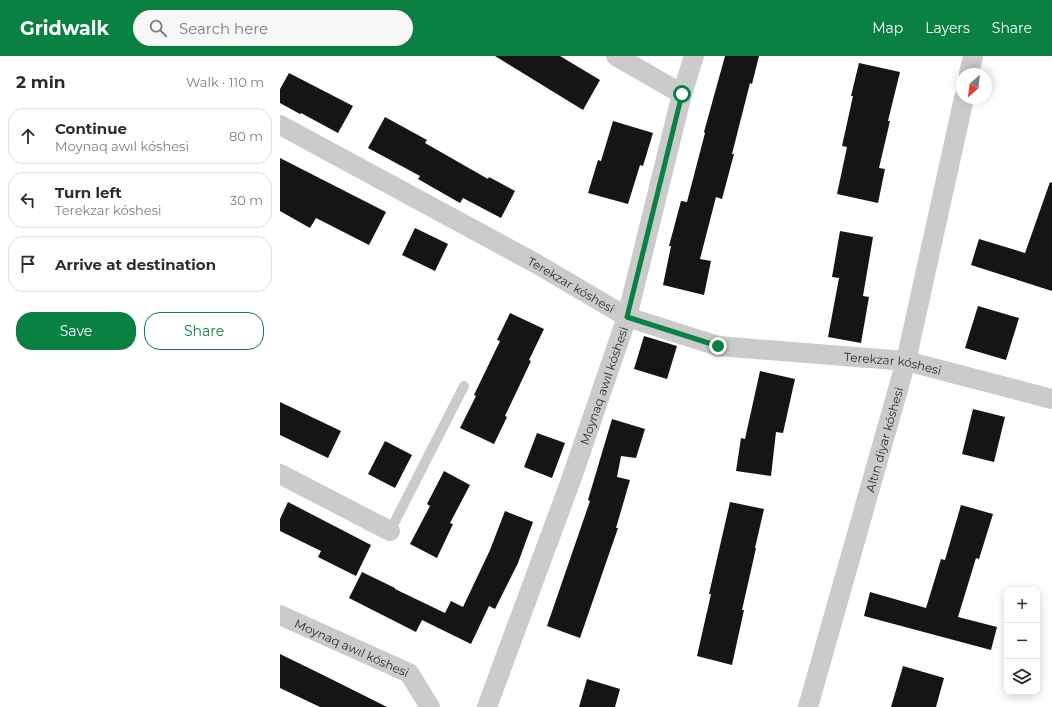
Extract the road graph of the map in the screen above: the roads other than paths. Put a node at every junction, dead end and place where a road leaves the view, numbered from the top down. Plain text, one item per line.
1 (616, 56) edge
2 (694, 56) edge
3 (973, 56) edge
4 (970, 68) edge
5 (682, 94) junction
6 (963, 104) edge
7 (280, 125) edge
8 (627, 317) junction
9 (906, 362) junction
10 (464, 386) dead end
11 (1052, 399) edge
12 (280, 474) edge
13 (390, 531) joint
14 (280, 615) edge
15 (430, 707) edge
16 (487, 707) edge
17 (808, 707) edge

1 - 5 street
2 - 5 street, Moynaq awıl kóshesi
3 - 4 street
5 - 8 street, Moynaq awıl kóshesi
6 - 9 street, Altın diyar kóshesi
7 - 8 street, Terekzar kóshesi
8 - 9 street, Terekzar kóshesi
8 - 16 street, Moynaq awıl kóshesi
9 - 11 street, Terekzar kóshesi
9 - 17 street, Altın diyar kóshesi
10 - 13 lane
12 - 13 street
14 - 15 street, Moynaq awıl kóshesi

